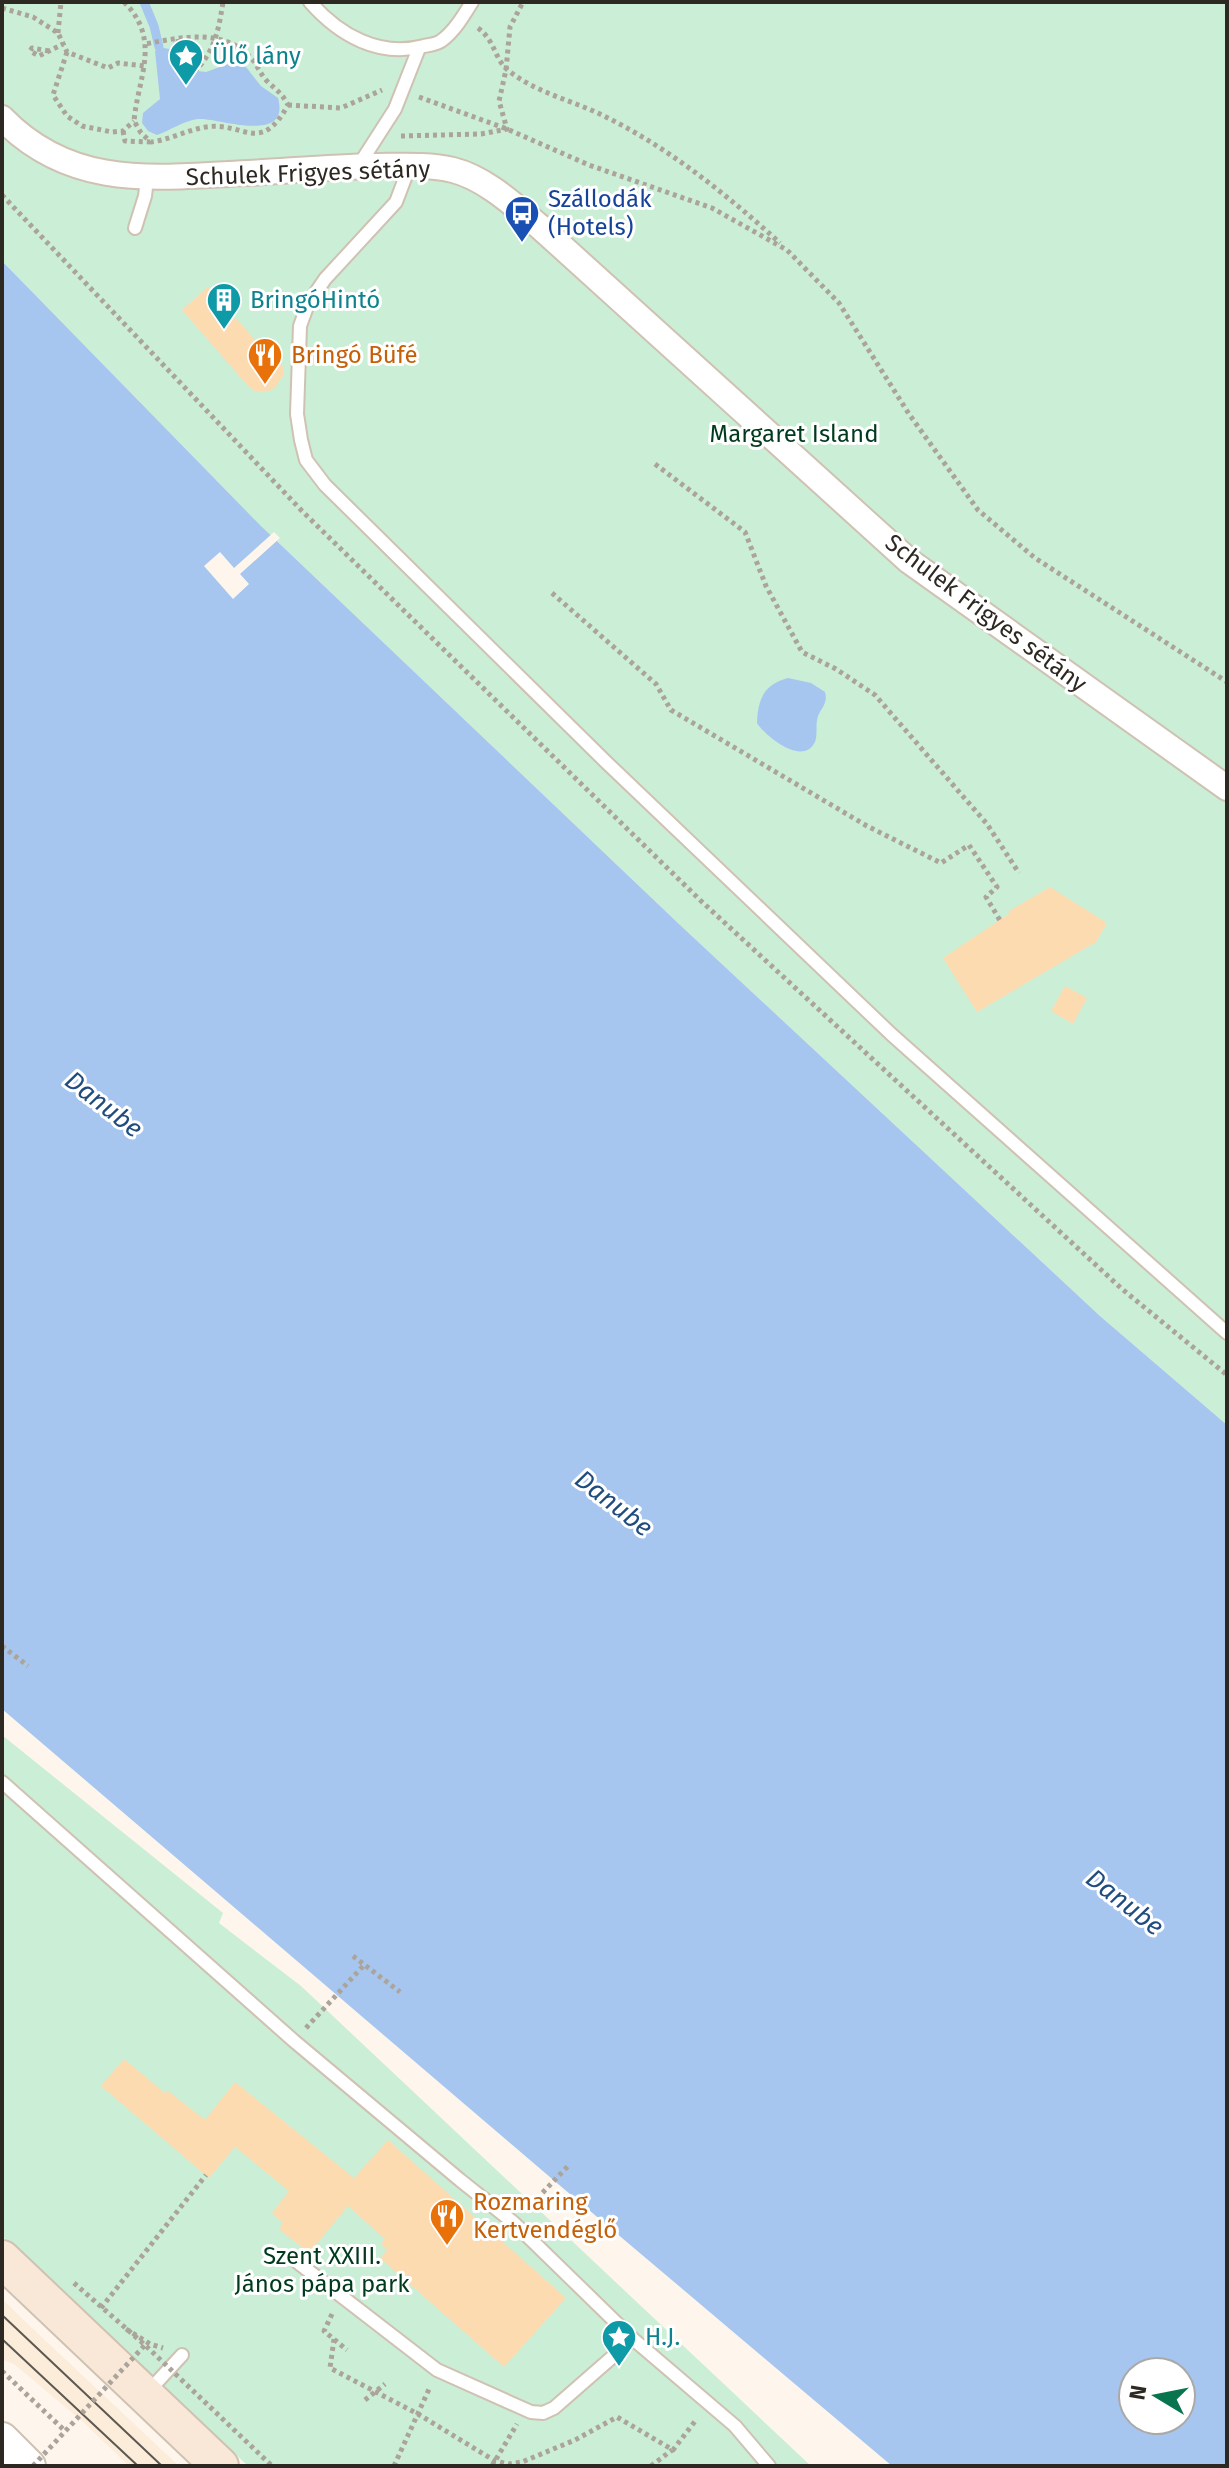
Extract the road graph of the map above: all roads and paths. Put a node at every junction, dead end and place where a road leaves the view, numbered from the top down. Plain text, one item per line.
1 (61, 2) edge
2 (124, 2) edge
3 (223, 2) edge
4 (310, 2) edge
5 (472, 2) edge
6 (523, 2) edge
7 (2, 8) edge
8 (463, 18) junction
9 (58, 33) junction
10 (217, 36) junction
11 (178, 39) junction
12 (63, 44) junction
13 (149, 44) junction
14 (419, 48) junction
15 (49, 51) dead end
16 (67, 52) junction
17 (144, 66) junction
18 (506, 70) junction
19 (403, 92) junction
20 (288, 105) junction
21 (2, 118) edge
22 (134, 121) junction
23 (507, 129) junction
24 (123, 131) junction
25 (379, 136) junction
26 (151, 142) junction
27 (410, 165) junction
28 (358, 167) junction
29 (147, 179) junction
30 (2, 195) edge
31 (135, 228) dead end
32 (787, 250) junction
33 (655, 464) dead end
34 (302, 511) junction
35 (295, 519) dead end
36 (552, 593) dead end
37 (1227, 682) edge
38 (1227, 788) edge
39 (1019, 873) dead end
40 (1001, 922) dead end
41 (1227, 1333) edge
42 (1227, 1375) edge
43 (2, 1646) edge
44 (28, 1666) dead end
45 (2, 1782) edge
46 (353, 1956) dead end
47 (364, 1965) junction
48 (400, 1992) dead end
49 (294, 2041) junction
50 (569, 2165) dead end
51 (206, 2175) dead end
52 (514, 2223) junction
53 (292, 2258) dead end
54 (2, 2259) edge
55 (74, 2283) dead end
56 (341, 2295) junction
57 (98, 2312) dead end
58 (334, 2339) junction
59 (633, 2339) junction
60 (145, 2345) junction
61 (347, 2350) dead end
62 (182, 2355) dead end
63 (330, 2368) dead end
64 (437, 2370) junction
65 (2, 2371) edge
66 (385, 2384) dead end
67 (145, 2394) junction
68 (365, 2400) dead end
69 (526, 2410) junction
70 (65, 2431) junction
71 (2, 2439) edge
72 (673, 2450) dead end
73 (31, 2466) edge
74 (220, 2466) edge
75 (272, 2466) edge
76 (394, 2466) edge
77 (492, 2466) edge
78 (651, 2466) edge
79 (769, 2466) edge

1 - 9 path
2 - 13 path
3 - 10 path
4 - 14 lane
5 - 8 lane
6 - 18 path
7 - 9 path
8 - 14 lane
8 - 18 path
9 - 12 path
10 - 11 path
10 - 11 path
10 - 20 path
11 - 13 path
12 - 15 path
12 - 16 path
13 - 17 path
14 - 19 lane
16 - 17 path
16 - 24 path
17 - 22 path
18 - 23 path
18 - 32 path
19 - 20 path
19 - 23 path
19 - 25 lane
20 - 26 path
21 - 29 street, Schulek Frigyes sétány
22 - 24 path
22 - 26 path
23 - 25 path
23 - 32 path
24 - 26 path
25 - 28 lane
27 - 28 street, Schulek Frigyes sétány
27 - 38 street, Schulek Frigyes sétány
27 - 41 lane
28 - 29 street, Schulek Frigyes sétány
29 - 31 lane
30 - 34 path
32 - 37 path
33 - 39 path
34 - 35 path
34 - 42 path
36 - 40 path
43 - 44 path
45 - 49 lane
46 - 47 path
47 - 48 path
47 - 49 path
49 - 52 lane
50 - 52 path
51 - 57 path
52 - 59 lane
53 - 56 lane
54 - 67 main road
55 - 60 path, bridge
56 - 58 path
56 - 64 lane
58 - 61 path
58 - 63 path
59 - 69 lane
59 - 79 lane
60 - 70 path, bridge
60 - 75 path, bridge
62 - 67 lane
64 - 69 lane
64 - 76 path
65 - 70 path
66 - 68 path
67 - 74 main road
69 - 77 path
70 - 73 path, bridge
71 - 73 street
72 - 78 path

